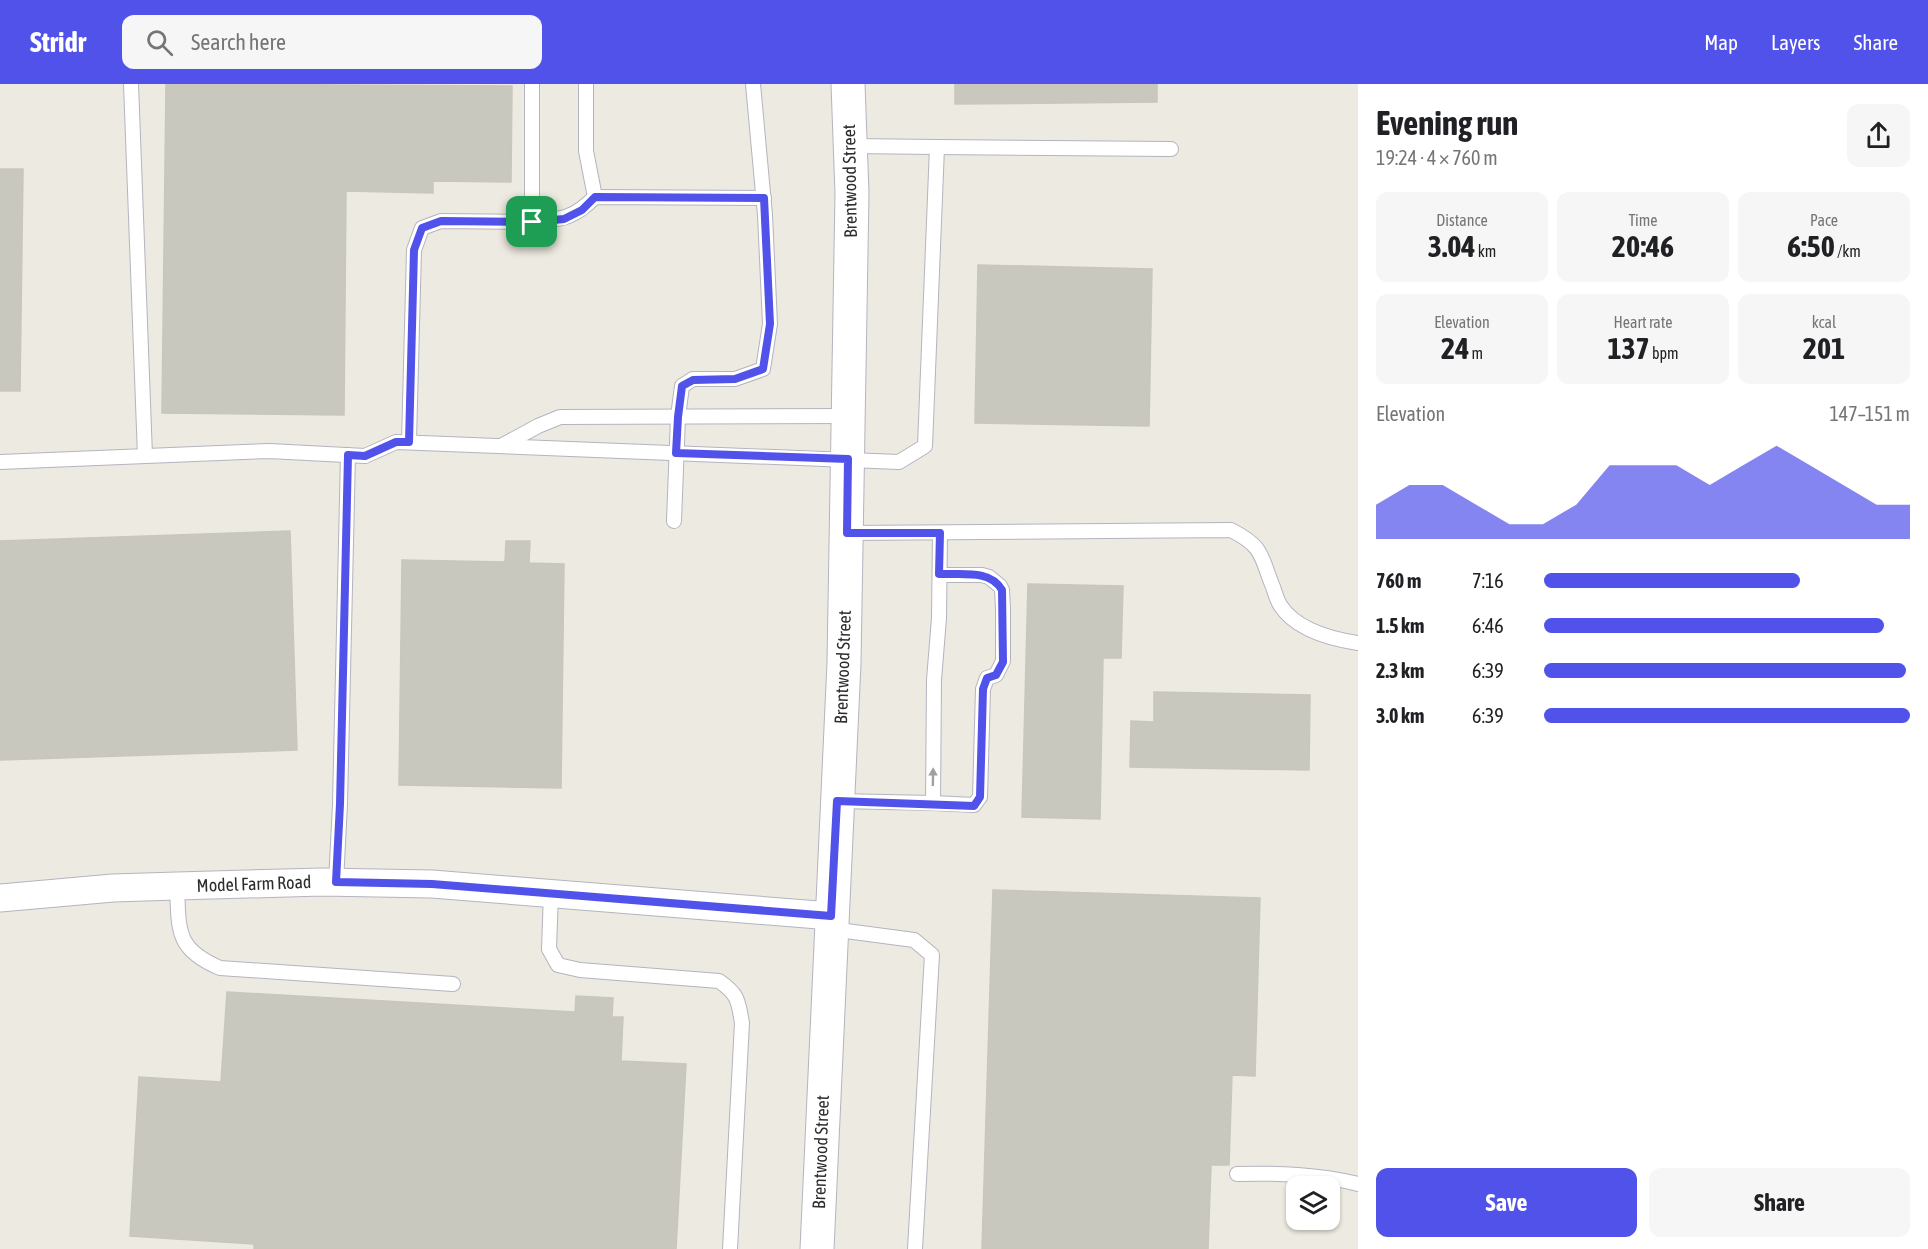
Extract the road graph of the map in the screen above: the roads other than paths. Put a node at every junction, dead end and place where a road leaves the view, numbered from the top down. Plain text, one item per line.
1 (130, 84) edge
2 (532, 84) edge
3 (586, 84) edge
4 (753, 84) edge
5 (848, 84) edge
6 (851, 147) junction
7 (937, 147) junction
8 (1171, 148) dead end
9 (595, 197) junction
10 (764, 198) junction
11 (532, 222) junction
12 (849, 416) junction
13 (678, 417) junction
14 (409, 442) junction
15 (501, 446) junction
16 (676, 453) junction
17 (348, 455) junction
18 (145, 456) junction
19 (848, 459) junction
20 (0, 462) edge
21 (674, 521) dead end
22 (847, 533) junction
23 (940, 533) junction
24 (939, 574) junction
25 (1358, 643) edge
26 (837, 801) junction
27 (933, 803) junction
28 (336, 882) junction
29 (177, 886) junction
30 (551, 893) junction
31 (0, 897) edge
32 (831, 922) junction
33 (453, 984) dead end
34 (1237, 1174) dead end
35 (1358, 1184) edge
36 (730, 1249) edge
37 (817, 1249) edge
38 (915, 1249) edge

1 - 18 lane
2 - 11 lane
3 - 9 lane
4 - 10 lane
5 - 6 main road, Brentwood Street
6 - 7 lane
6 - 12 main road, Brentwood Street
7 - 8 lane
7 - 19 lane
9 - 10 lane
9 - 11 lane
10 - 13 lane
11 - 14 lane
12 - 13 lane
12 - 19 main road, Brentwood Street
13 - 15 lane
13 - 16 lane
14 - 15 lane
14 - 17 lane
15 - 16 lane
16 - 19 lane
16 - 21 lane
17 - 18 lane
17 - 28 lane
18 - 20 lane
19 - 22 main road, Brentwood Street
22 - 23 lane
22 - 26 main road, Brentwood Street
23 - 24 lane
23 - 25 lane
27 -> 24 lane
24 - 27 lane
26 - 27 lane
26 - 32 main road, Brentwood Street
28 - 29 street, Model Farm Road
28 - 30 street, Model Farm Road
29 - 31 street, Model Farm Road
29 - 33 lane
30 - 32 street, Model Farm Road
30 - 36 lane
32 - 37 main road, Brentwood Street
32 - 38 lane
34 - 35 lane

